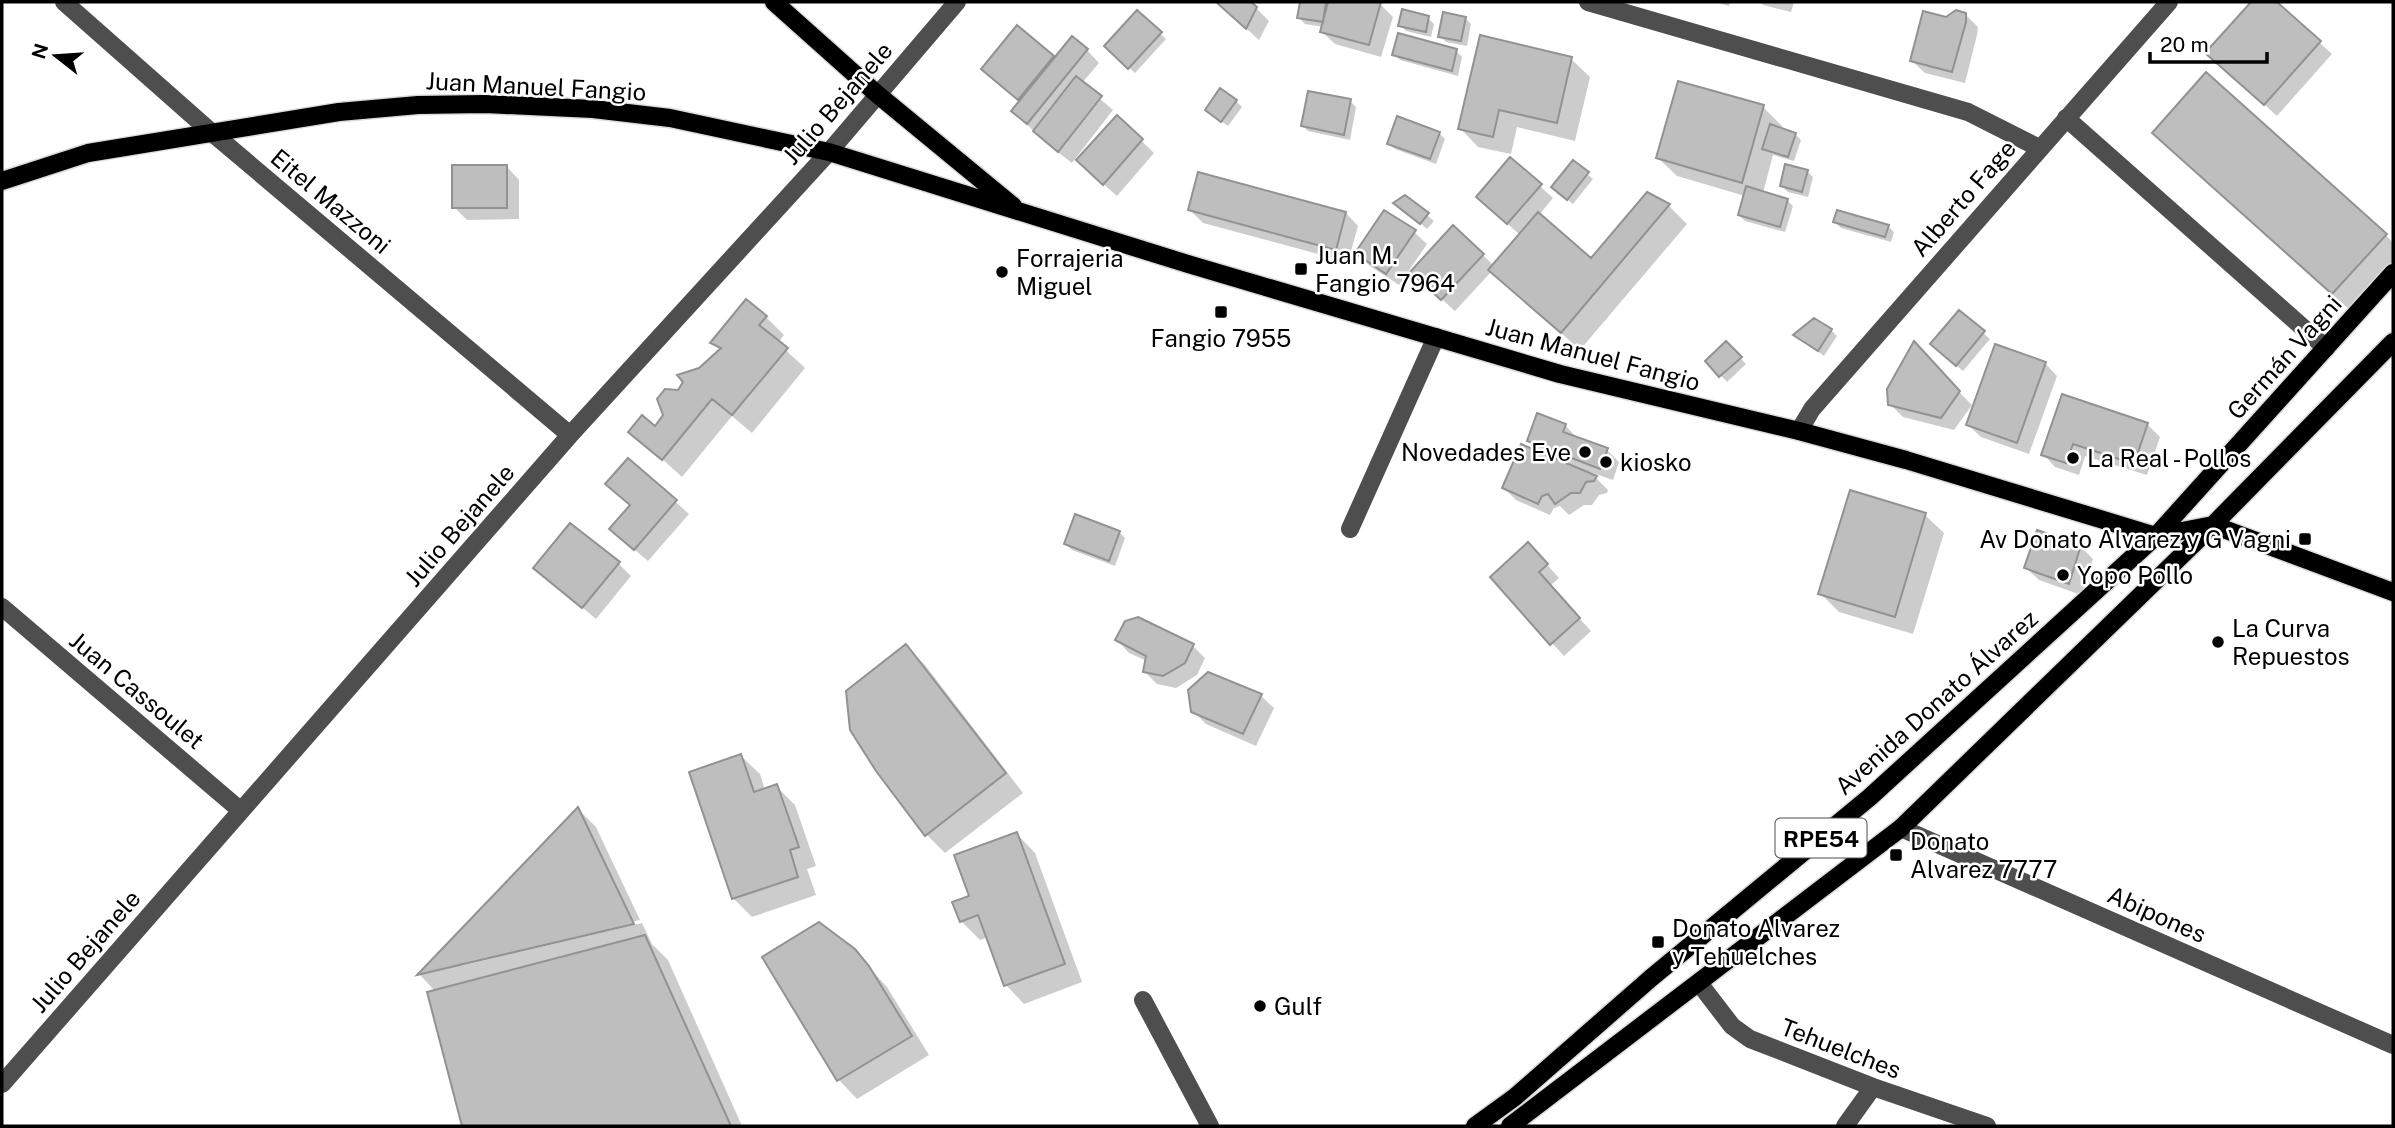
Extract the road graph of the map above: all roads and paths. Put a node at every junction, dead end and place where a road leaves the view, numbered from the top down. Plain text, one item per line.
1 (64, 2) edge
2 (774, 2) edge
3 (957, 2) edge
4 (1588, 2) edge
5 (2169, 2) edge
6 (877, 94) junction
7 (2066, 118) junction
8 (210, 131) junction
9 (2039, 148) junction
10 (829, 152) junction
11 (2, 181) edge
12 (1021, 212) junction
13 (2393, 273) edge
14 (1436, 337) junction
15 (2393, 342) edge
16 (2326, 348) junction
17 (1799, 431) junction
18 (570, 435) junction
19 (2213, 525) junction
20 (1350, 529) dead end
21 (2156, 536) junction
22 (2393, 592) edge
23 (2, 607) edge
24 (240, 810) junction
25 (1901, 828) junction
26 (1699, 983) junction
27 (1143, 1000) dead end
28 (2393, 1045) edge
29 (2, 1084) edge
30 (1874, 1087) junction
31 (1210, 1126) edge
32 (1475, 1126) edge
33 (1510, 1126) edge
34 (1845, 1126) edge
35 (1987, 1126) edge

1 - 8 street, Eitel Mazzoni
2 - 6 main road, Juan Manuel Fangio
3 - 6 street, Julio Bejanele
4 - 9 street
5 - 7 street, Alberto Fage
6 - 10 street, Julio Bejanele
6 - 12 main road, Juan Manuel Fangio
7 - 9 street, Alberto Fage
7 - 16 street
8 - 10 main road, Juan Manuel Fangio
8 - 11 main road, Juan Manuel Fangio
8 - 18 street, Eitel Mazzoni
9 - 17 street, Alberto Fage
10 - 12 main road, Juan Manuel Fangio
10 - 18 street, Julio Bejanele
12 - 14 main road, Juan Manuel Fangio
13 - 16 main road, Germán Vagni
14 - 17 main road, Juan Manuel Fangio
14 - 20 street
15 - 19 main road
16 - 21 main road, Germán Vagni
17 - 21 main road, Juan Manuel Fangio
18 - 24 street, Julio Bejanele
19 - 21 main road
19 - 22 main road
19 - 25 main road, RPE54
21 - 32 main road, Avenida Donato Álvarez / RPE54
23 - 24 street, Juan Cassoulet
24 - 29 street, Julio Bejanele
25 - 26 main road, RPE54
25 - 28 street, Abipones
26 - 30 street, Tehuelches
26 - 33 main road, RPE54
27 - 31 street
30 - 34 street
30 - 35 street, Tehuelches

